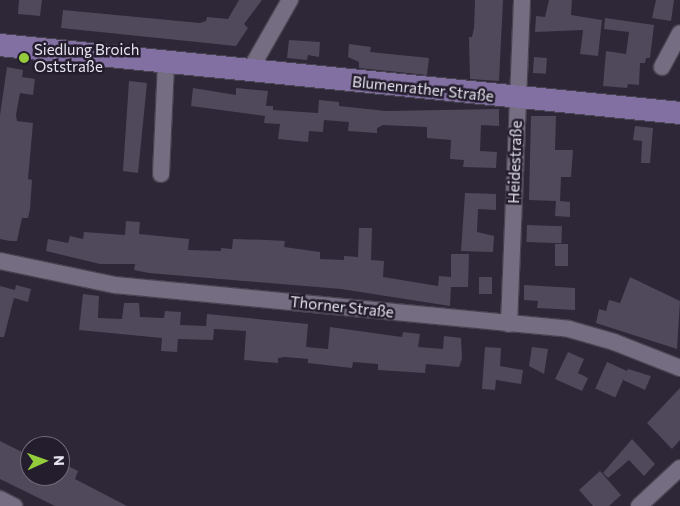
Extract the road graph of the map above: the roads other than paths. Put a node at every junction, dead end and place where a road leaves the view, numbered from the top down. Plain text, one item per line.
1 (290, 0) edge
2 (522, 0) edge
3 (680, 33) edge
4 (0, 44) edge
5 (166, 62) junction
6 (662, 67) dead end
7 (250, 70) junction
8 (517, 98) junction
9 (680, 112) edge
10 (161, 174) dead end
11 (0, 261) edge
12 (508, 324) junction
13 (680, 368) edge
14 (680, 468) edge
15 (0, 499) edge
16 (14, 506) edge
17 (639, 506) edge

1 - 7 street
2 - 8 street, Heidestraße
3 - 6 street
4 - 5 street, Blumenrather Straße
5 - 7 street, Blumenrather Straße
5 - 10 street
7 - 8 street, Blumenrather Straße
8 - 9 street, Blumenrather Straße
8 - 12 street, Heidestraße
11 - 12 street, Thorner Straße
12 - 13 street, Thorner Straße
14 - 17 street
15 - 16 street

